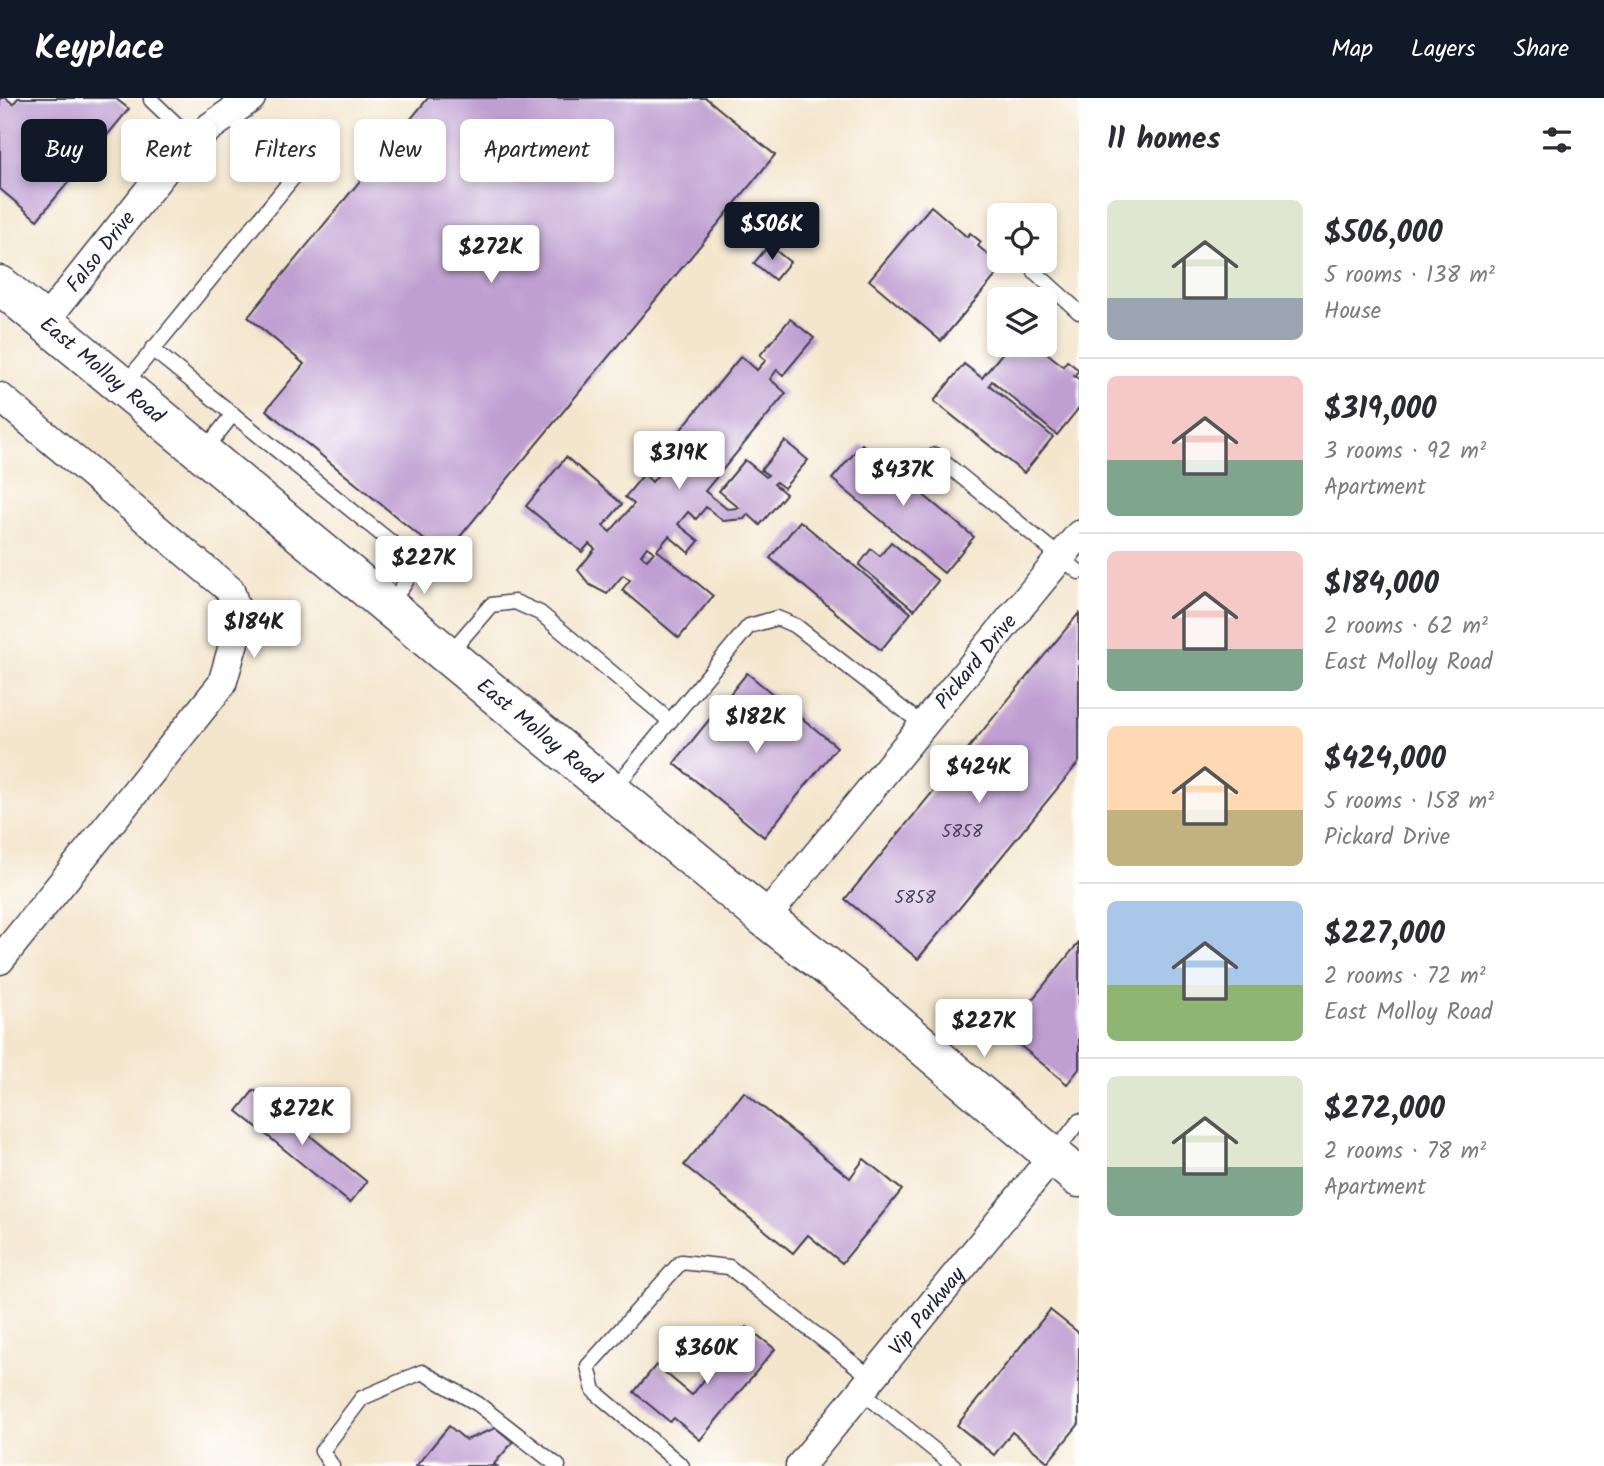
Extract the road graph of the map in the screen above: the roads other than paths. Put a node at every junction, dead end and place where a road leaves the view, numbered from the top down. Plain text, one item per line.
1 (151, 98) edge
2 (241, 101) edge
3 (171, 119) edge
4 (216, 122) edge
5 (155, 182) edge
6 (289, 182) edge
7 (1036, 273) edge
8 (0, 285) edge
9 (1079, 313) edge
10 (45, 321) junction
11 (152, 349) junction
12 (123, 386) junction
13 (0, 397) edge
14 (233, 414) junction
15 (203, 452) junction
16 (935, 455) dead end
17 (1079, 535) edge
18 (1070, 565) edge
19 (388, 604) junction
20 (448, 655) junction
21 (670, 721) junction
22 (923, 725) junction
23 (612, 791) junction
24 (765, 918) junction
25 (0, 960) edge
26 (1079, 1121) edge
27 (1066, 1167) edge
28 (867, 1385) junction
29 (332, 1466) edge
30 (558, 1466) edge
31 (682, 1466) edge
32 (800, 1466) edge
33 (954, 1466) edge

1 - 3 lane
2 - 4 street, Falso Drive
5 - 10 street, Falso Drive
6 - 11 lane
7 - 9 lane
8 - 10 street, East Molloy Road
10 - 12 street, East Molloy Road
11 - 12 lane
11 - 14 lane
12 - 15 street, East Molloy Road
13 - 25 street
14 - 15 lane
14 - 19 lane
15 - 19 street, East Molloy Road
16 - 18 lane
17 - 18 street, Pickard Drive
18 - 22 street, Pickard Drive
19 - 20 street, East Molloy Road
20 - 21 lane
20 - 23 street, East Molloy Road
21 - 22 lane
21 - 23 lane
22 - 24 street, Pickard Drive
23 - 24 street, East Molloy Road
24 - 27 street, East Molloy Road
26 - 27 lane
27 - 28 street, Vip Parkway
28 - 31 lane
28 - 32 street, Vip Parkway
28 - 33 lane
29 - 30 lane

